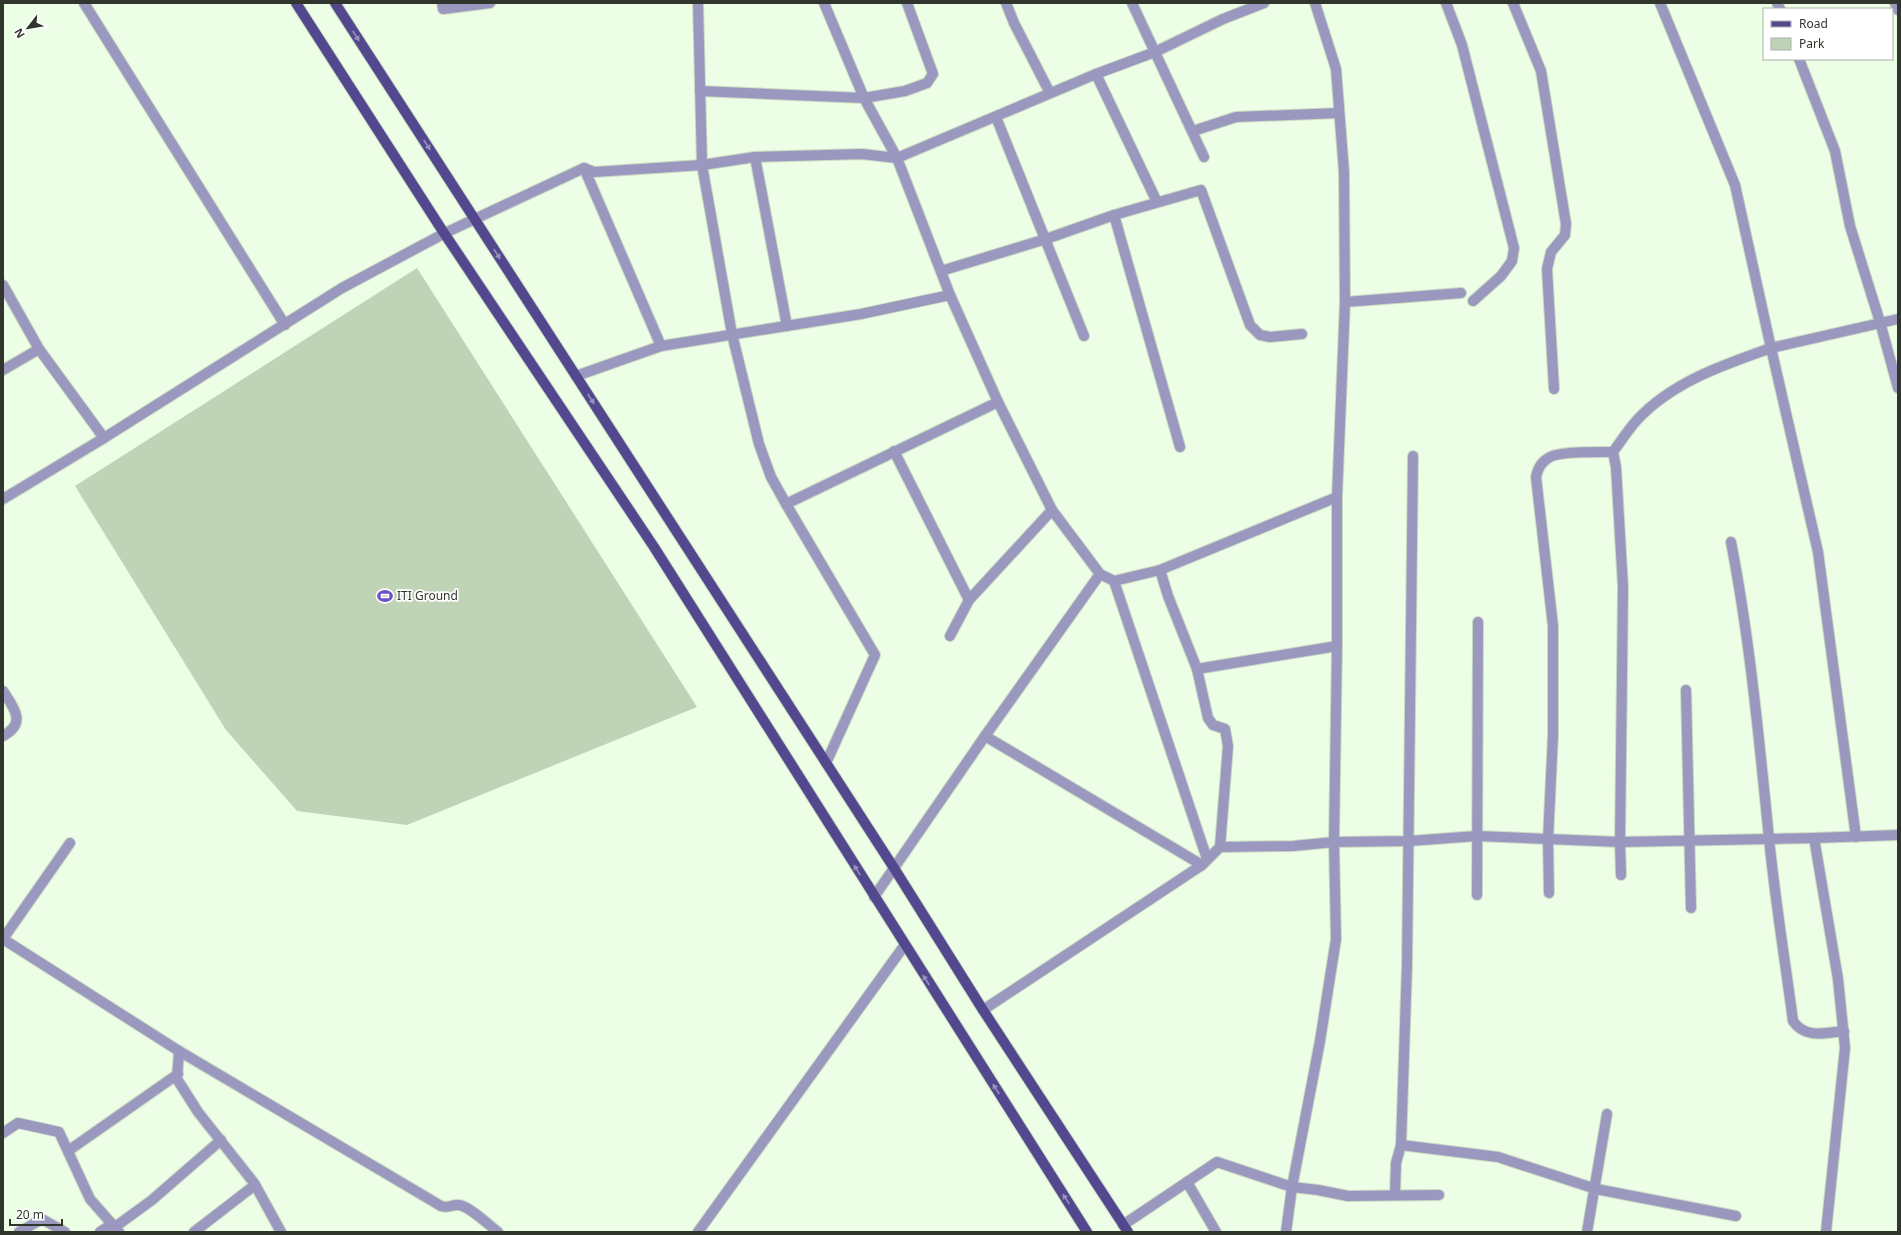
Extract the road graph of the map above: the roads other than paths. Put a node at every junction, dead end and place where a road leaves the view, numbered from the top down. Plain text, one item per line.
1 (84, 3) edge
2 (296, 3) edge
3 (335, 3) edge
4 (442, 3) edge
5 (490, 3) edge
6 (698, 3) edge
7 (824, 3) edge
8 (907, 3) edge
9 (1006, 3) edge
10 (1132, 3) edge
11 (1264, 3) edge
12 (1315, 3) edge
13 (1446, 3) edge
14 (1513, 3) edge
15 (1660, 3) edge
16 (1895, 3) edge
17 (1252, 5) edge
18 (1898, 10) edge
19 (1154, 52) junction
20 (1799, 60) edge
21 (1096, 74) junction
22 (700, 91) junction
23 (1050, 93) junction
24 (864, 98) junction
25 (1339, 113) junction
26 (996, 117) junction
27 (1193, 131) junction
28 (755, 157) junction
29 (1204, 157) dead end
30 (897, 158) junction
31 (702, 165) junction
32 (584, 168) junction
33 (1157, 202) junction
34 (1114, 215) junction
35 (475, 220) junction
36 (444, 233) junction
37 (1046, 239) junction
38 (941, 271) junction
39 (3, 285) edge
40 (1461, 293) dead end
41 (950, 295) junction
42 (1473, 301) dead end
43 (1345, 302) junction
44 (1898, 319) edge
45 (1880, 322) junction
46 (285, 325) junction
47 (787, 326) junction
48 (732, 334) junction
49 (1302, 334) dead end
50 (1084, 336) dead end
51 (661, 346) junction
52 (1771, 348) junction
53 (39, 350) junction
54 (3, 370) edge
55 (576, 376) junction
56 (1898, 388) edge
57 (1554, 389) dead end
58 (998, 402) junction
59 (104, 438) junction
60 (1180, 447) dead end
61 (894, 451) junction
62 (1613, 452) junction
63 (1413, 456) dead end
64 (1337, 497) junction
65 (3, 499) edge
66 (786, 504) junction
67 (1052, 510) junction
68 (1731, 542) dead end
69 (1160, 570) junction
70 (1100, 574) junction
71 (1114, 581) junction
72 (969, 600) junction
73 (1478, 622) dead end
74 (950, 636) dead end
75 (1338, 646) junction
76 (1198, 669) junction
77 (1686, 690) dead end
78 (3, 691) edge
79 (3, 736) edge
80 (985, 736) junction
81 (826, 763) junction
82 (1898, 835) edge
83 (1477, 836) junction
84 (1856, 837) junction
85 (1814, 838) junction
86 (1548, 840) junction
87 (1689, 840) junction
88 (1769, 840) junction
89 (1409, 841) junction
90 (1334, 842) junction
91 (1620, 842) junction
92 (70, 843) dead end
93 (1220, 847) junction
94 (1204, 862) junction
95 (894, 868) junction
96 (1621, 875) dead end
97 (1550, 893) dead end
98 (1477, 895) dead end
99 (874, 897) junction
100 (1691, 908) dead end
101 (3, 939) edge
102 (904, 946) junction
103 (983, 1010) junction
104 (1844, 1031) junction
105 (179, 1051) junction
106 (178, 1074) junction
107 (1607, 1114) dead end
108 (3, 1133) edge
109 (221, 1140) junction
110 (1401, 1145) junction
111 (68, 1151) junction
112 (1187, 1182) junction
113 (255, 1185) junction
114 (1292, 1187) junction
115 (1596, 1189) junction
116 (1396, 1194) junction
117 (1439, 1195) dead end
118 (1736, 1216) dead end
119 (116, 1228) edge
120 (1126, 1228) edge
121 (19, 1232) edge
122 (65, 1232) edge
123 (100, 1232) edge
124 (194, 1232) edge
125 (281, 1232) edge
126 (498, 1232) edge
127 (698, 1232) edge
128 (1087, 1232) edge
129 (1216, 1232) edge
130 (1286, 1232) edge
131 (1587, 1232) edge
132 (1826, 1232) edge

1 - 46 street
2 - 36 main road
3 -> 35 main road
4 - 5 street
6 - 22 street
7 - 24 street
8 - 24 street
9 - 23 street
10 - 19 street
11 - 17 street
12 - 25 street
13 - 42 street
14 - 57 street
15 - 52 street
16 - 18 street
17 - 19 street
19 - 21 street
19 - 27 street
20 - 45 street
21 - 23 street
21 - 33 street
22 - 24 street
22 - 31 street
23 - 26 street
24 - 30 street
25 - 27 street
25 - 43 street
26 - 30 street
26 - 37 street
27 - 29 street
28 - 30 street
28 - 31 street
28 - 47 street
30 - 38 street
31 - 32 street
31 - 48 street
32 - 35 street
32 - 51 street
33 - 34 street
33 - 49 street
34 - 37 street
34 - 60 street
35 - 36 street
35 -> 55 main road
36 - 46 street
99 -> 36 main road
37 - 38 street
37 - 50 street
38 - 41 street
39 - 53 street
40 - 43 street
41 - 47 street
41 - 58 street
43 - 64 street
44 - 45 street
45 - 52 street
45 - 56 street
46 - 59 street
47 - 48 street
48 - 51 street
48 - 66 street
51 - 55 street
52 - 62 street
52 - 84 street
53 - 54 street
53 - 59 street
55 -> 81 main road
58 - 61 street
58 - 67 street
59 - 65 street
61 - 66 street
61 - 72 street
62 - 86 street
62 - 91 street
63 - 89 street
64 - 69 street
64 - 75 street
66 - 81 street
67 - 70 street
67 - 72 street
68 - 88 street
69 - 71 street
69 - 76 street
70 - 71 street
70 - 80 street
71 - 94 street
72 - 74 street
73 - 83 street
75 - 76 street
75 - 90 street
76 - 93 street
77 - 87 street
78 - 79 street
80 - 94 street
80 - 95 street
81 - 95 main road
82 - 84 street
83 - 86 street
83 - 89 street
83 - 98 street
84 - 85 street
85 - 88 street
85 - 104 street
86 - 91 street
86 - 97 street
87 - 88 street
87 - 91 street
87 - 100 street
88 - 104 street
89 - 90 street
89 - 110 street
90 - 93 street
90 - 114 street
91 - 96 street
92 - 101 street
93 - 94 street
94 - 103 street
95 - 99 street
95 - 103 main road
99 - 102 main road
101 - 105 street
102 - 127 street
128 -> 102 main road
103 - 120 main road
104 - 132 street
105 - 106 street
105 - 126 street
106 - 109 street
106 - 111 street
107 - 115 street
108 - 111 street
109 - 113 street
109 - 119 street
110 - 115 street
110 - 116 street
111 - 119 street
112 - 114 street
112 - 120 street
112 - 129 street
113 - 124 street
113 - 125 street
114 - 116 street
114 - 130 street
115 - 118 street
115 - 131 street
116 - 117 street
119 - 123 street
121 - 122 street

